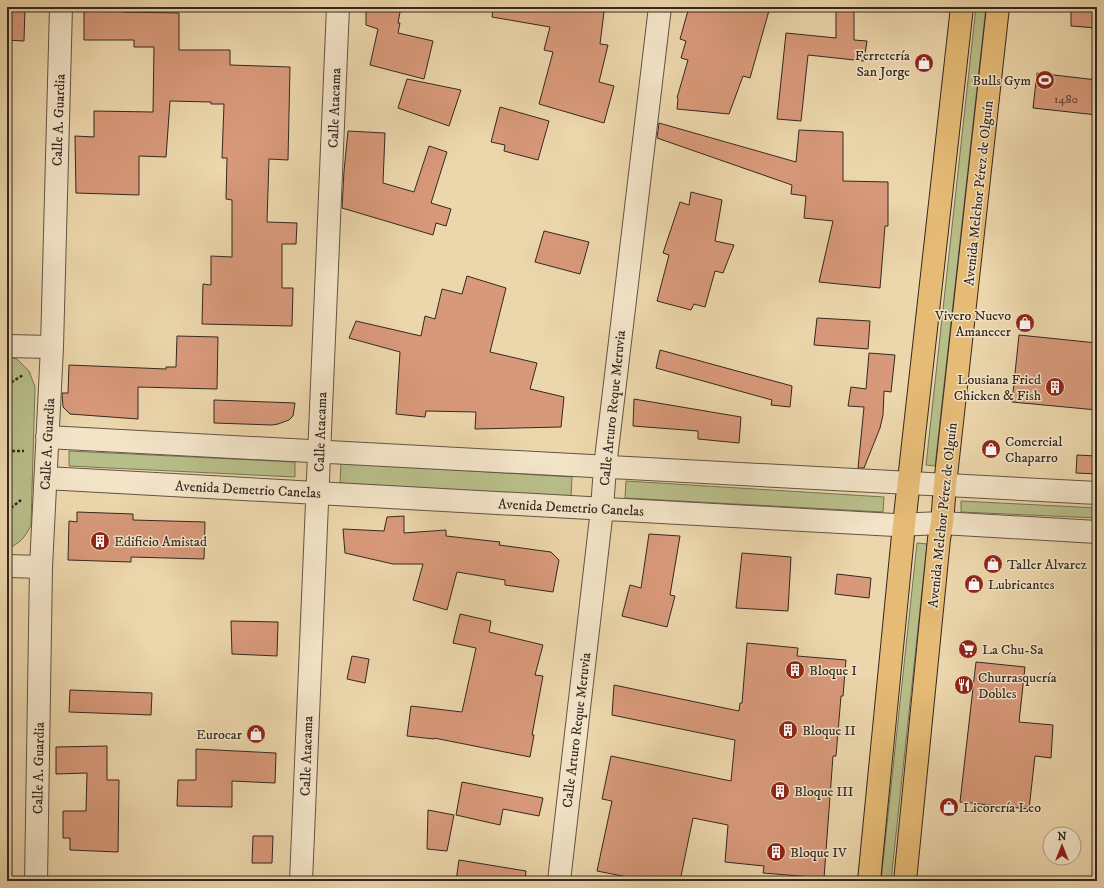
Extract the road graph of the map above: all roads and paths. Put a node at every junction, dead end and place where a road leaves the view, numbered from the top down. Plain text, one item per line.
1 (61, 7) edge
2 (338, 7) edge
3 (660, 7) edge
4 (962, 7) edge
5 (998, 7) edge
6 (7, 346) edge
7 (52, 348) junction
8 (23, 376) dead end
9 (7, 385) edge
10 (48, 437) junction
11 (7, 451) edge
12 (26, 452) dead end
13 (319, 452) junction
14 (605, 467) junction
15 (46, 478) junction
16 (909, 483) junction
17 (945, 485) junction
18 (317, 493) junction
19 (1097, 493) edge
20 (23, 498) dead end
21 (602, 509) junction
22 (7, 511) edge
23 (942, 524) junction
24 (904, 525) junction
25 (1097, 532) edge
26 (7, 535) edge
27 (12, 539) dead end
28 (7, 566) edge
29 (41, 567) junction
30 (36, 881) edge
31 (301, 881) edge
32 (559, 881) edge
33 (869, 881) edge
34 (905, 881) edge

1 - 7 street, Calle A. Guardia
2 - 13 street, Calle Atacama
3 - 14 street, Calle Arturo Reque Meruvia
4 - 16 highway
5 - 17 highway, Avenida Melchor Pérez de Olguín
6 - 7 street
7 - 10 street, Calle A. Guardia
8 - 9 path
10 - 13 street
10 - 15 street, Calle A. Guardia
11 - 12 path
13 - 14 street
13 - 18 street, Calle Atacama
14 - 16 street
14 - 21 street, Calle Arturo Reque Meruvia
15 - 18 street, Avenida Demetrio Canelas
15 - 29 street, Calle A. Guardia
16 - 17 street
16 - 24 highway
17 - 19 street
17 - 23 highway, Avenida Melchor Pérez de Olguín
18 - 21 street, Avenida Demetrio Canelas
18 - 31 street, Calle Atacama
20 - 22 path
21 - 24 street, Avenida Demetrio Canelas
21 - 32 street, Calle Arturo Reque Meruvia
23 - 24 street, Avenida Demetrio Canelas
23 - 25 street, Avenida Demetrio Canelas
23 - 34 highway, Avenida Melchor Pérez de Olguín
24 - 33 highway
26 - 27 path
28 - 29 street
29 - 30 street, Calle A. Guardia

